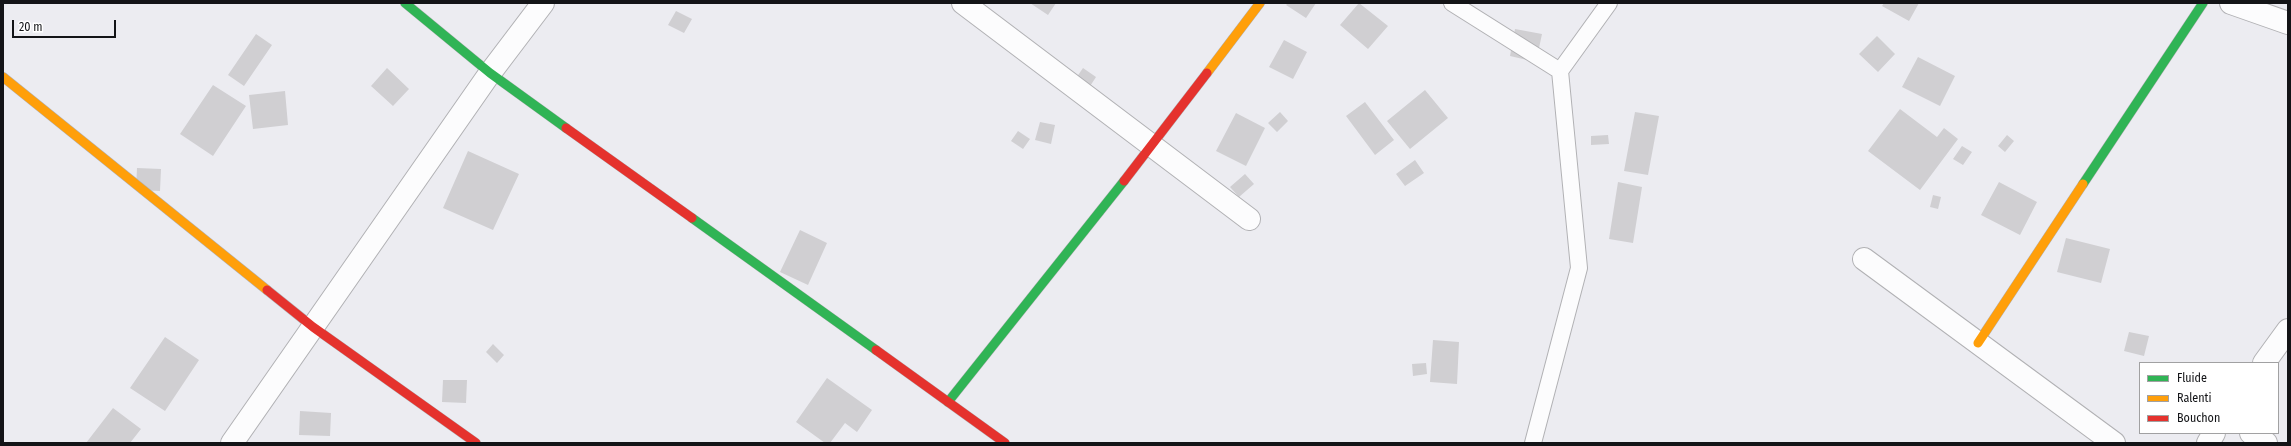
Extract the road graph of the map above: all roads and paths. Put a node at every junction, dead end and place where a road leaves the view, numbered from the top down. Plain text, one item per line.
1 (405, 3) edge
2 (543, 3) edge
3 (963, 3) edge
4 (1260, 3) edge
5 (1452, 3) edge
6 (1609, 3) edge
7 (2203, 3) edge
8 (2231, 3) edge
9 (2288, 23) edge
10 (1560, 71) junction
11 (490, 73) junction
12 (3, 78) edge
13 (1152, 146) junction
14 (1249, 219) dead end
15 (1864, 259) dead end
16 (313, 327) junction
17 (2288, 330) edge
18 (1978, 343) junction
19 (2265, 362) edge
20 (948, 402) junction
21 (2213, 434) edge
22 (2253, 434) edge
23 (232, 443) edge
24 (476, 443) edge
25 (1005, 443) edge
26 (1533, 443) edge
27 (2114, 443) edge
28 (2208, 443) edge
29 (2266, 443) edge

1 - 11 street
2 - 11 street
3 - 13 street
4 - 13 street
5 - 10 lane
6 - 10 lane
7 - 18 street
8 - 9 street
10 - 26 lane
11 - 16 street
11 - 20 street
12 - 16 street
13 - 14 street
13 - 20 street
15 - 18 street
16 - 23 street
16 - 24 street
17 - 19 street
18 - 27 street
20 - 25 street
21 - 28 street
22 - 29 street

